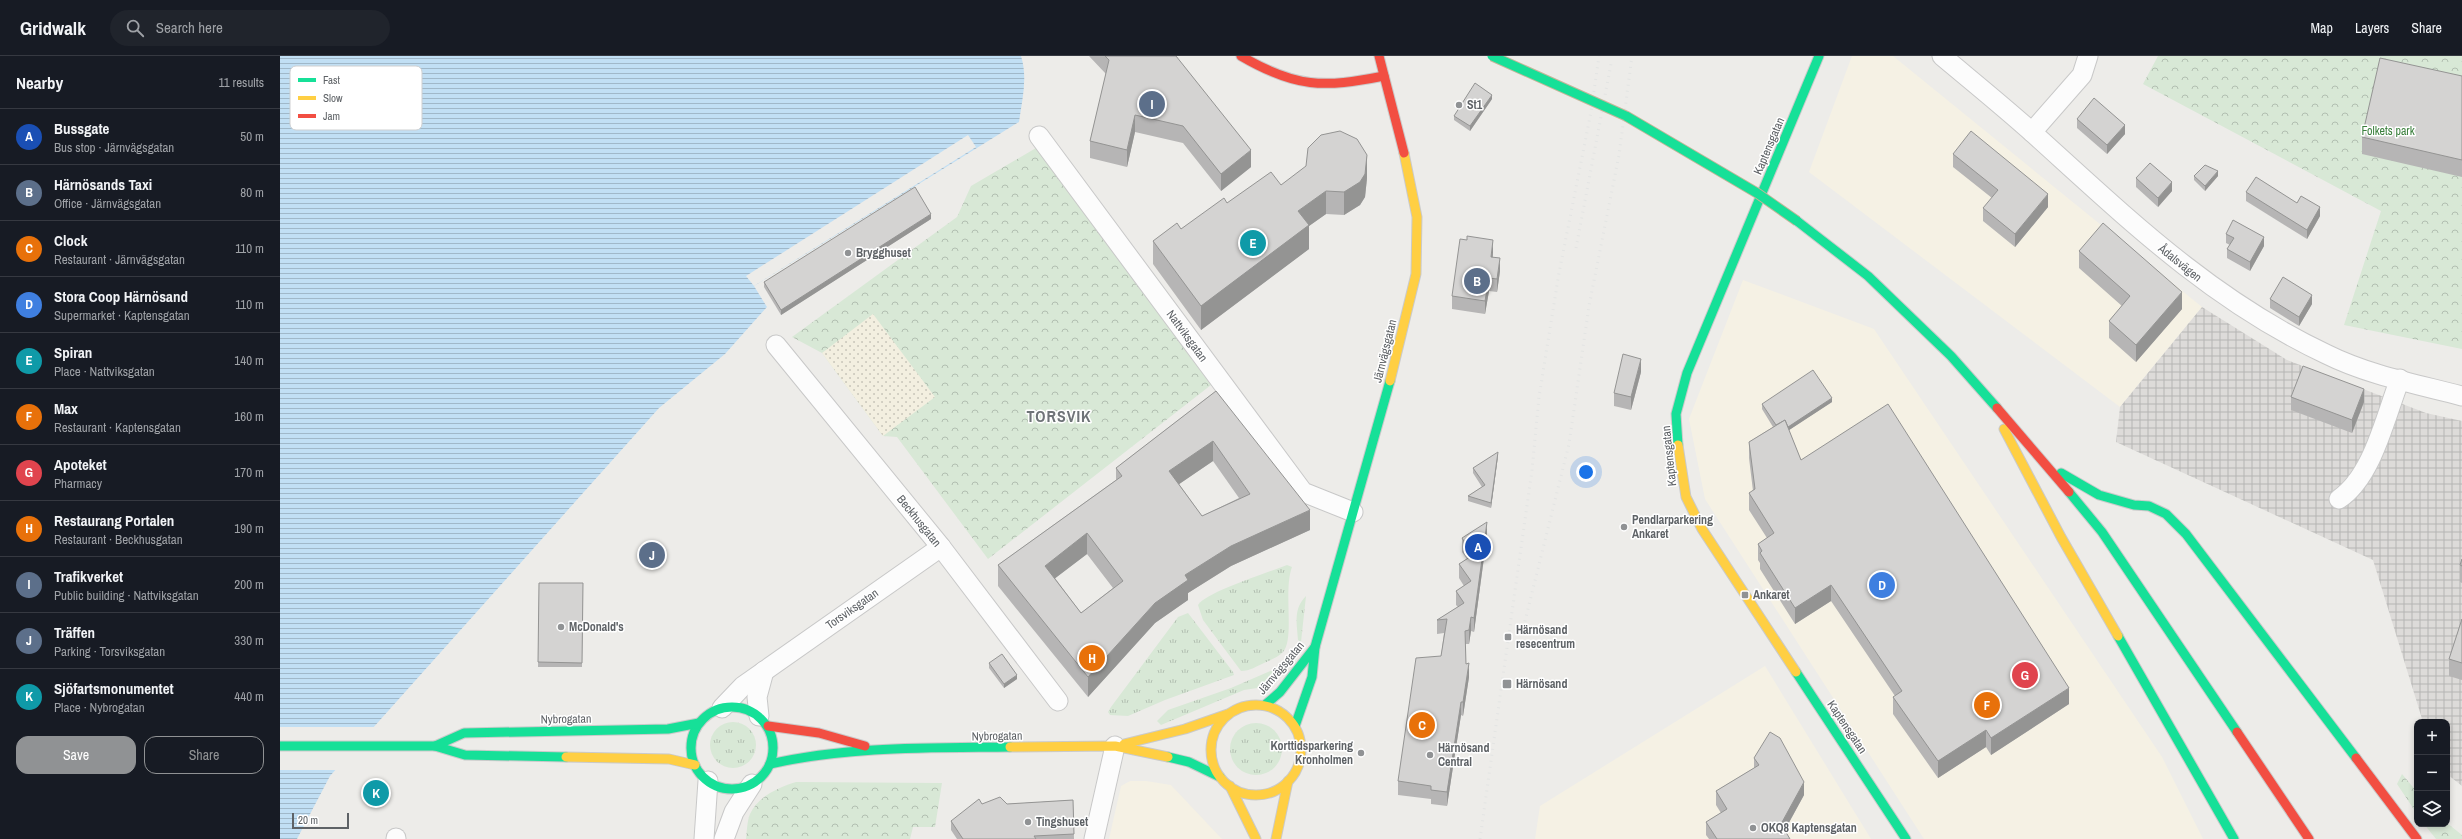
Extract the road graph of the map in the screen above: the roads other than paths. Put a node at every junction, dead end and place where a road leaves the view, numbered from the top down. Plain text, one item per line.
1 (1241, 56) edge
2 (1379, 56) edge
3 (1492, 56) edge
4 (1819, 56) edge
5 (1942, 56) edge
6 (2088, 56) edge
7 (1384, 76) junction
8 (2032, 132) junction
9 (1039, 136) dead end
10 (776, 346) dead end
11 (2400, 379) junction
12 (1984, 391) junction
13 (2462, 396) edge
14 (2045, 463) junction
15 (2339, 499) dead end
16 (1353, 512) junction
17 (941, 547) junction
18 (1315, 647) junction
19 (764, 671) junction
20 (1058, 701) dead end
21 (1265, 705) junction
22 (722, 708) junction
23 (1228, 714) junction
24 (763, 721) junction
25 (699, 723) junction
26 (1295, 726) junction
27 (280, 746) edge
28 (435, 746) junction
29 (1115, 746) junction
30 (880, 749) junction
31 (770, 764) junction
32 (695, 765) junction
33 (1220, 777) junction
34 (708, 781) junction
35 (1288, 781) junction
36 (752, 784) junction
37 (1230, 786) junction
38 (704, 839) edge
39 (724, 839) edge
40 (1094, 839) edge
41 (1256, 839) edge
42 (1276, 839) edge
43 (1906, 839) edge
44 (2234, 839) edge
45 (2309, 839) edge
46 (2417, 839) edge

1 - 7 main road
2 - 7 main road, Järnvägsgatan
3 - 12 main road, bridge
4 - 43 main road, Kaptensgatan
5 - 8 street, Ådalsvägen
6 - 8 street
7 - 16 main road, Järnvägsgatan
8 - 11 street, Ådalsvägen
9 - 16 street, Nattviksgatan
10 - 17 street, Beckhusgatan
11 - 13 street, Ådalsvägen
11 - 15 street
12 - 14 main road
12 - 44 main road
14 - 45 main road
14 - 46 main road
16 - 18 main road, Järnvägsgatan
17 - 19 street, Torsviksgatan
17 - 20 street, Beckhusgatan
18 - 21 main road, Järnvägsgatan
18 - 26 main road, Järnvägsgatan
19 - 22 street, Torsviksgatan
19 - 24 street
21 - 23 main road
21 - 26 main road
22 - 24 main road
22 - 25 main road
23 - 29 main road, Nybrogatan
23 - 33 main road
24 - 30 main road, Nybrogatan
24 - 31 main road
25 - 28 main road, Nybrogatan
25 - 32 main road
26 - 35 main road
27 - 28 main road, Nybrogatan
28 - 32 main road, Nybrogatan
29 - 30 main road, Nybrogatan
29 - 33 main road, Nybrogatan
29 - 40 street
30 - 31 main road, Nybrogatan
31 - 36 main road
32 - 34 main road
33 - 37 main road
34 - 36 main road
34 - 38 street
35 - 37 main road
35 - 42 main road
36 - 39 street
37 - 41 main road

